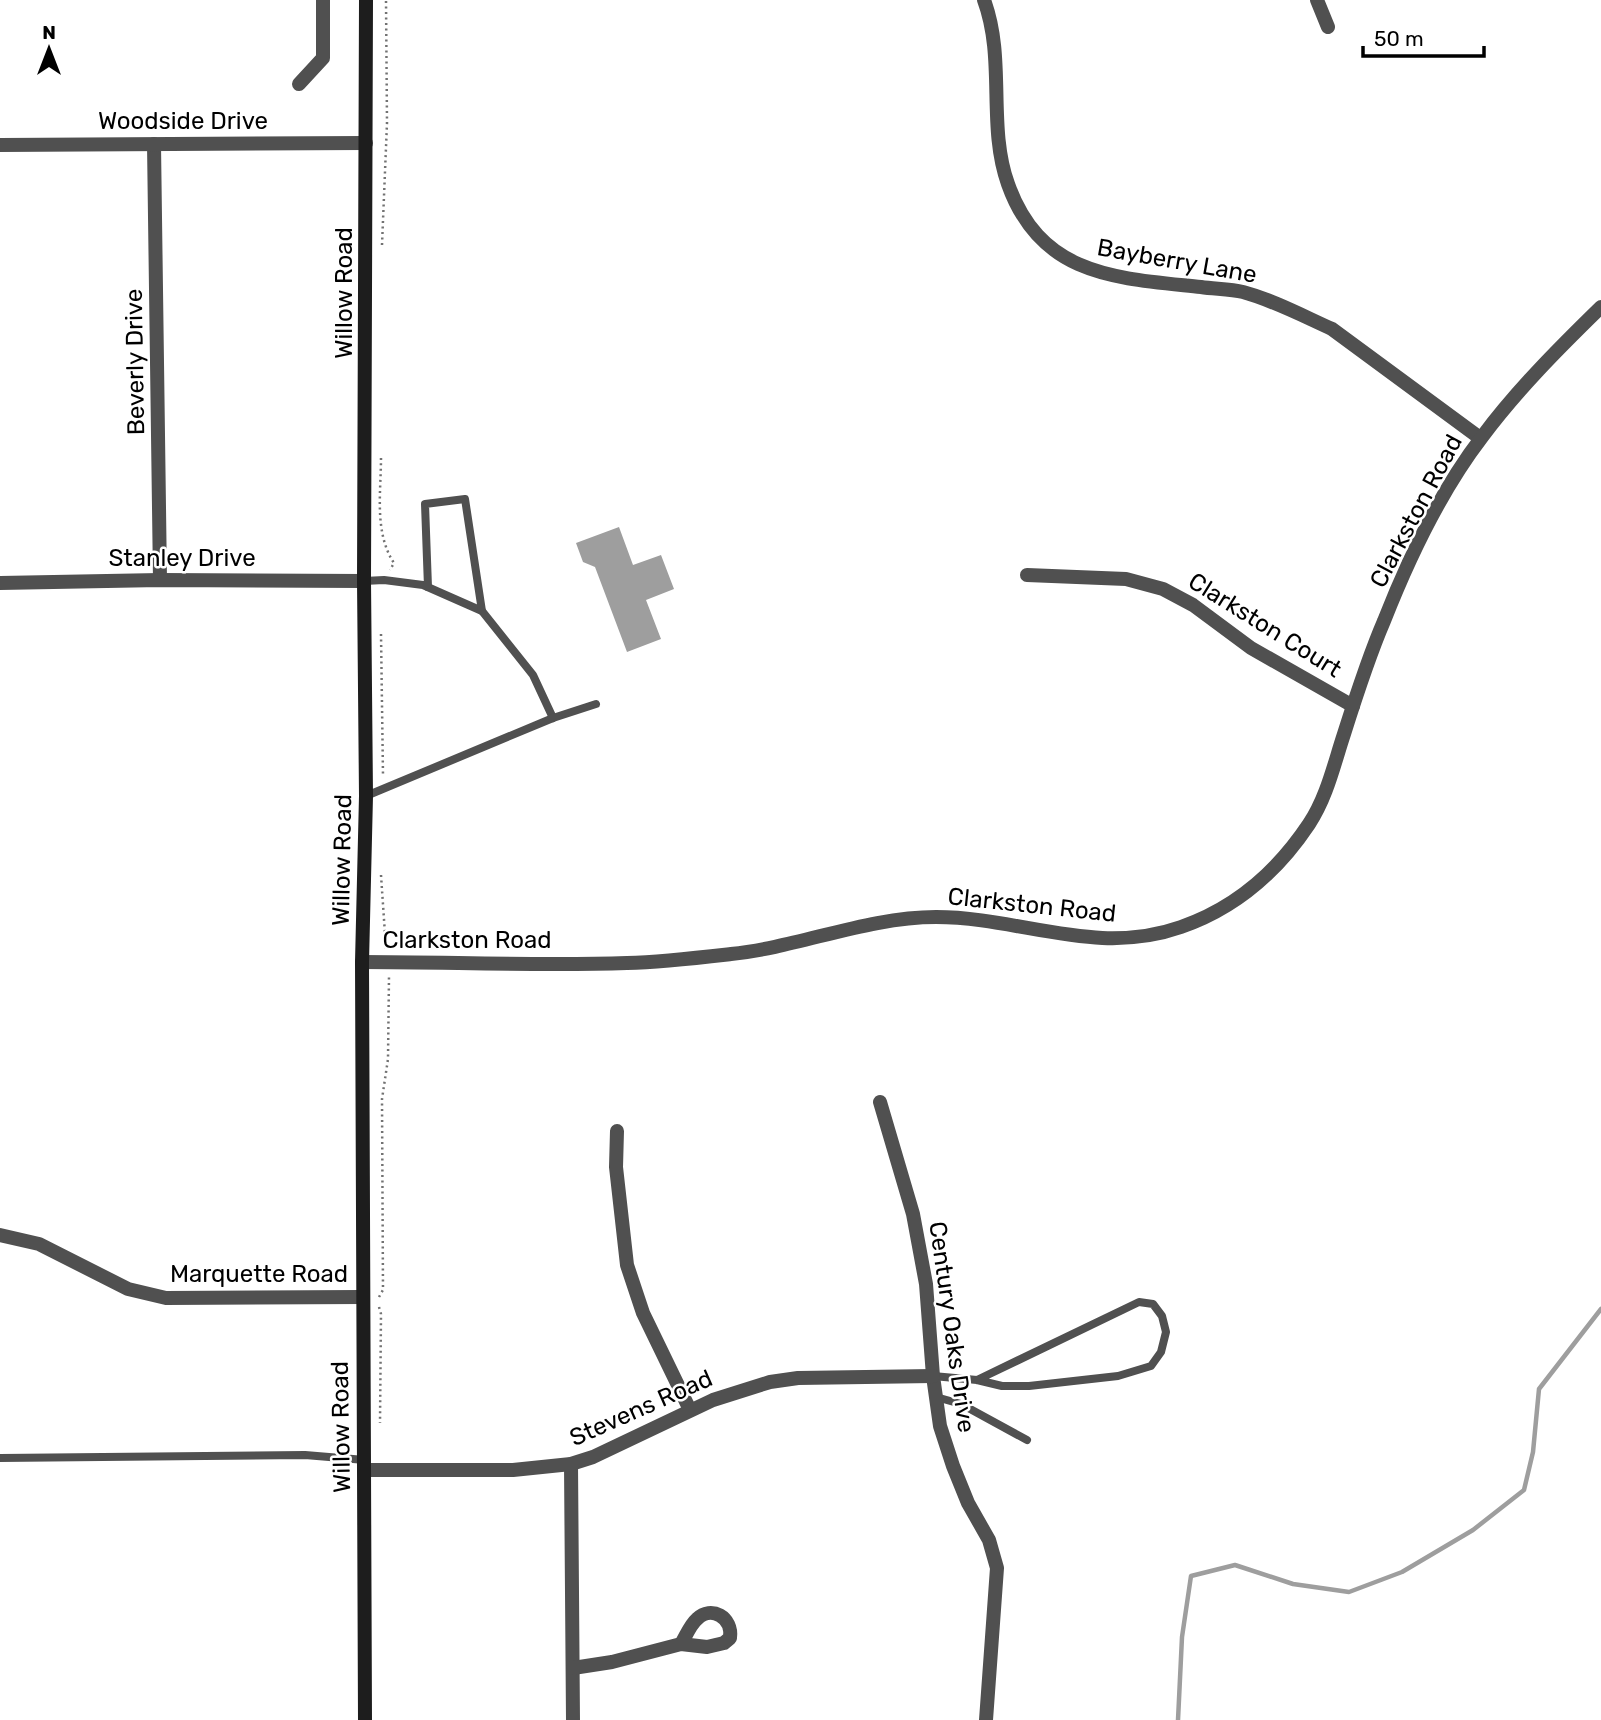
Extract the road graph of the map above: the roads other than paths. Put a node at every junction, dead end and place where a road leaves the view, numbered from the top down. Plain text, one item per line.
1 (323, 0) edge
2 (366, 0) edge
3 (984, 0) edge
4 (1317, 0) edge
5 (1328, 27) dead end
6 (299, 84) dead end
7 (154, 144) junction
8 (366, 144) junction
9 (0, 145) edge
10 (1601, 307) edge
11 (1480, 439) junction
12 (1027, 575) dead end
13 (160, 580) junction
14 (364, 581) junction
15 (0, 583) edge
16 (428, 587) junction
17 (482, 611) junction
18 (596, 704) dead end
19 (1353, 706) junction
20 (554, 718) junction
21 (366, 796) junction
22 (362, 962) junction
23 (880, 1102) dead end
24 (617, 1131) dead end
25 (0, 1235) edge
26 (363, 1297) junction
27 (933, 1376) junction
28 (977, 1380) junction
29 (936, 1397) junction
30 (690, 1410) junction
31 (1027, 1440) dead end
32 (0, 1458) edge
33 (571, 1464) junction
34 (365, 1465) junction
35 (681, 1644) dead end
36 (573, 1668) junction
37 (365, 1720) edge
38 (573, 1720) edge
39 (986, 1720) edge

1 - 6 street
2 - 8 street, Willow Road
3 - 11 street, Bayberry Lane
4 - 5 street
7 - 8 street, Woodside Drive
7 - 9 street, Woodside Drive
7 - 13 street, Beverly Drive
8 - 14 street, Willow Road
10 - 11 street, Clarkston Road
11 - 19 street, Clarkston Road
12 - 19 street, Clarkston Court
13 - 14 street, Stanley Drive
13 - 15 street, Stanley Drive
14 - 16 lane
14 - 21 street, Willow Road
16 - 17 lane
16 - 17 lane
17 - 20 lane
18 - 20 lane
19 - 22 street, Clarkston Road
20 - 21 lane
21 - 22 street, Willow Road
22 - 26 street, Willow Road
23 - 27 street, Century Oaks Drive
24 - 30 street
25 - 26 street, Marquette Road
26 - 34 street, Willow Road
27 - 28 lane
27 - 29 street, Century Oaks Drive
27 - 30 street, Stevens Road
28 - 28 lane
29 - 31 lane
29 - 39 street, Century Oaks Drive
30 - 33 street, Stevens Road
32 - 34 lane
33 - 34 street, Stevens Road
33 - 36 street
34 - 37 street, Willow Road
35 - 36 street
36 - 38 street

